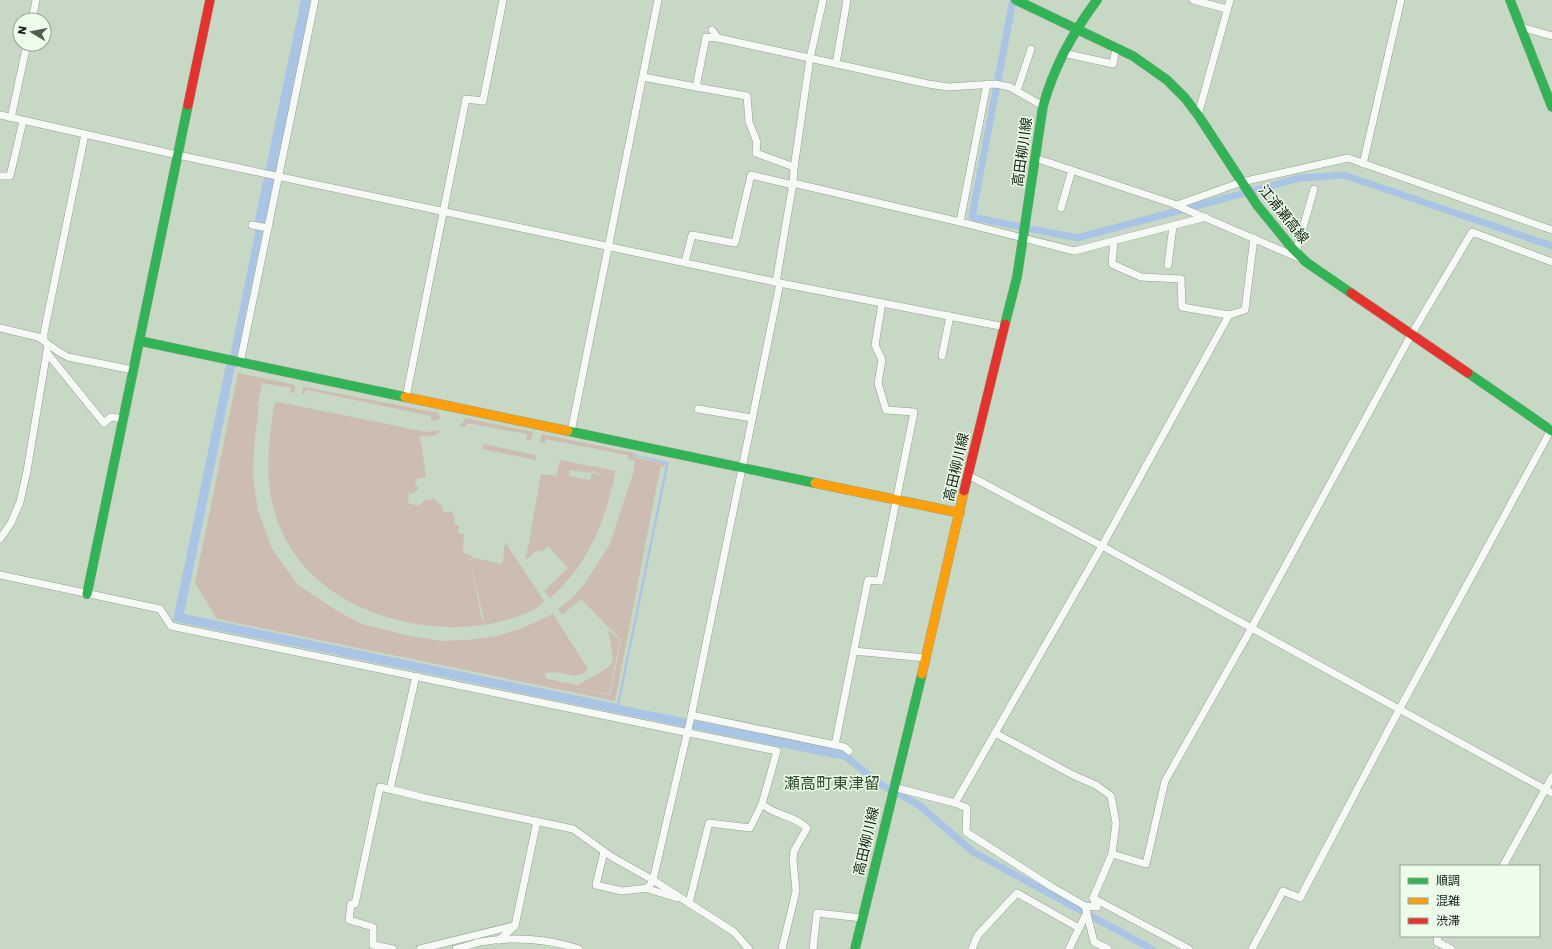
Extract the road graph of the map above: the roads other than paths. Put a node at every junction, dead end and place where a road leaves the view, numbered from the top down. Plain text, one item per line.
1 (36, 0) edge
2 (210, 0) edge
3 (315, 0) edge
4 (503, 0) edge
5 (658, 0) edge
6 (823, 0) edge
7 (847, 0) edge
8 (1016, 0) edge
9 (1097, 0) edge
10 (1193, 0) edge
11 (1230, 0) edge
12 (1401, 0) edge
13 (1510, 0) edge
14 (1227, 9) junction
15 (34, 12) edge
16 (1521, 27) junction
17 (1077, 29) junction
18 (712, 30) dead end
19 (1552, 36) edge
20 (718, 38) junction
21 (1116, 48) junction
22 (1031, 49) dead end
23 (25, 52) edge
24 (1063, 53) junction
25 (810, 58) junction
26 (836, 64) junction
27 (643, 77) junction
28 (985, 84) junction
29 (696, 87) junction
30 (1017, 91) junction
31 (1043, 106) junction
32 (1552, 107) edge
33 (0, 115) edge
34 (1198, 115) junction
35 (11, 118) junction
36 (23, 121) junction
37 (85, 134) junction
38 (178, 155) junction
39 (1035, 158) junction
40 (1363, 164) junction
41 (794, 167) junction
42 (1072, 170) junction
43 (0, 176) edge
44 (277, 176) junction
45 (793, 184) junction
46 (1244, 184) junction
47 (1314, 190) dead end
48 (1174, 204) junction
49 (1061, 208) dead end
50 (443, 211) junction
51 (1203, 216) junction
52 (960, 222) junction
53 (254, 225) dead end
54 (1174, 226) junction
55 (266, 227) junction
56 (1552, 230) edge
57 (1024, 237) junction
58 (1254, 238) junction
59 (1114, 241) junction
60 (608, 246) junction
61 (1296, 252) junction
62 (685, 262) junction
63 (1306, 262) junction
64 (1552, 262) edge
65 (1168, 266) dead end
66 (778, 282) junction
67 (882, 303) junction
68 (1229, 315) junction
69 (950, 316) junction
70 (1005, 327) junction
71 (0, 328) edge
72 (1411, 335) junction
73 (140, 340) junction
74 (46, 342) junction
75 (47, 353) junction
76 (942, 356) dead end
77 (239, 362) junction
78 (133, 370) junction
79 (406, 396) junction
80 (698, 409) dead end
81 (752, 418) junction
82 (123, 419) junction
83 (1552, 430) edge
84 (571, 432) junction
85 (742, 467) junction
86 (968, 475) junction
87 (897, 500) junction
88 (960, 513) junction
89 (0, 539) edge
90 (1102, 546) junction
91 (0, 575) edge
92 (87, 594) junction
93 (1251, 629) junction
94 (854, 651) junction
95 (925, 658) junction
96 (416, 676) junction
97 (1399, 710) junction
98 (691, 716) junction
99 (687, 732) junction
100 (995, 733) junction
101 (835, 745) junction
102 (849, 751) dead end
103 (1552, 777) edge
104 (893, 787) junction
105 (393, 790) junction
106 (1549, 792) edge
107 (955, 803) junction
108 (762, 804) junction
109 (537, 821) junction
110 (604, 852) junction
111 (1112, 854) junction
112 (1504, 865) edge
113 (653, 880) junction
114 (645, 888) junction
115 (1094, 898) junction
116 (687, 902) junction
117 (1086, 909) junction
118 (862, 918) junction
119 (515, 926) junction
120 (1079, 928) junction
121 (1438, 937) edge
122 (499, 940) junction
123 (745, 948) edge
124 (393, 949) edge
125 (420, 949) edge
126 (456, 949) edge
127 (579, 949) edge
128 (782, 949) edge
129 (812, 949) edge
130 (855, 949) edge
131 (972, 949) edge
132 (1069, 949) edge
133 (1108, 949) edge
134 (1189, 949) edge
135 (1252, 949) edge
136 (1451, 949) edge

1 - 15 street
2 - 38 main road
3 - 44 street
4 - 50 street
5 - 27 street
6 - 25 street
7 - 26 street
8 - 17 main road, 江浦瀬高線
9 - 17 main road, 高田柳川線
10 - 14 street
11 - 14 street
12 - 40 street
13 - 16 main road
14 - 34 street
16 - 19 street
16 - 32 main road
17 - 21 main road, 江浦瀬高線
17 - 24 main road, 高田柳川線
18 - 20 street
20 - 25 street
20 - 29 street
21 - 24 street
21 - 34 main road, 江浦瀬高線
22 - 30 street
23 - 35 street
24 - 31 main road, 高田柳川線
25 - 26 street
25 - 41 street
26 - 28 street
27 - 29 street
27 - 60 street
28 - 30 street
28 - 52 street
29 - 41 street
30 - 31 street
31 - 39 main road, 高田柳川線
33 - 35 street
34 - 46 main road, 江浦瀬高線
35 - 36 street
36 - 37 street
36 - 43 street
37 - 38 street
37 - 74 street
38 - 44 street
38 - 73 main road
39 - 42 street
39 - 57 main road, 高田柳川線
40 - 46 street
40 - 56 street
41 - 45 street
42 - 48 street
42 - 49 street
44 - 50 street
44 - 55 street
45 - 52 street
45 - 62 street
45 - 66 street
46 - 48 street
46 - 61 main road, 江浦瀬高線
47 - 61 street
48 - 51 street
50 - 60 street
50 - 79 street
51 - 54 street
51 - 58 street
52 - 57 street
53 - 55 street
54 - 59 street
54 - 65 street
55 - 77 street
57 - 59 street
57 - 70 main road, 高田柳川線
58 - 63 street
58 - 68 street
59 - 68 street
60 - 62 street
60 - 84 street
61 - 63 main road, 江浦瀬高線
62 - 66 street
63 - 72 main road, 江浦瀬高線
64 - 72 street
66 - 67 street
66 - 81 street
67 - 69 street
67 - 87 street
68 - 90 street
69 - 70 street
69 - 76 street
70 - 86 main road, 高田柳川線
71 - 74 street
72 - 83 main road, 江浦瀬高線
72 - 93 street
73 - 77 main road
73 - 78 main road
74 - 75 street
74 - 78 street
75 - 82 street
75 - 89 street
77 - 79 main road
78 - 82 main road
79 - 84 main road
80 - 81 street
81 - 85 street
82 - 92 main road
83 - 97 street
84 - 85 main road
85 - 87 main road
85 - 98 street
86 - 88 main road, 高田柳川線
86 - 90 street
87 - 88 main road
87 - 94 street
88 - 95 main road, 高田柳川線
90 - 93 street
90 - 100 street
91 - 92 street
92 - 96 street
93 - 97 street
93 - 111 street
94 - 95 street
94 - 101 street
95 - 104 main road, 高田柳川線
96 - 99 street
96 - 105 street
97 - 106 street
97 - 135 street
98 - 99 street
98 - 101 street
99 - 108 street
99 - 113 street
100 - 107 street
100 - 111 street
101 - 102 street
103 - 106 street
104 - 107 street
104 - 118 main road, 高田柳川線
105 - 109 street
105 - 124 street
106 - 112 street
107 - 117 street
108 - 116 street
108 - 128 street
109 - 110 street
109 - 119 street
110 - 113 street
110 - 114 street
111 - 115 street
113 - 114 street
113 - 116 street
114 - 116 street
115 - 117 street
115 - 134 street
116 - 123 street
117 - 120 street
117 - 133 street
118 - 129 street
118 - 130 main road, 高田柳川線
119 - 122 street
119 - 125 street
120 - 131 street
120 - 132 street
121 - 136 street
122 - 126 street
122 - 127 street

